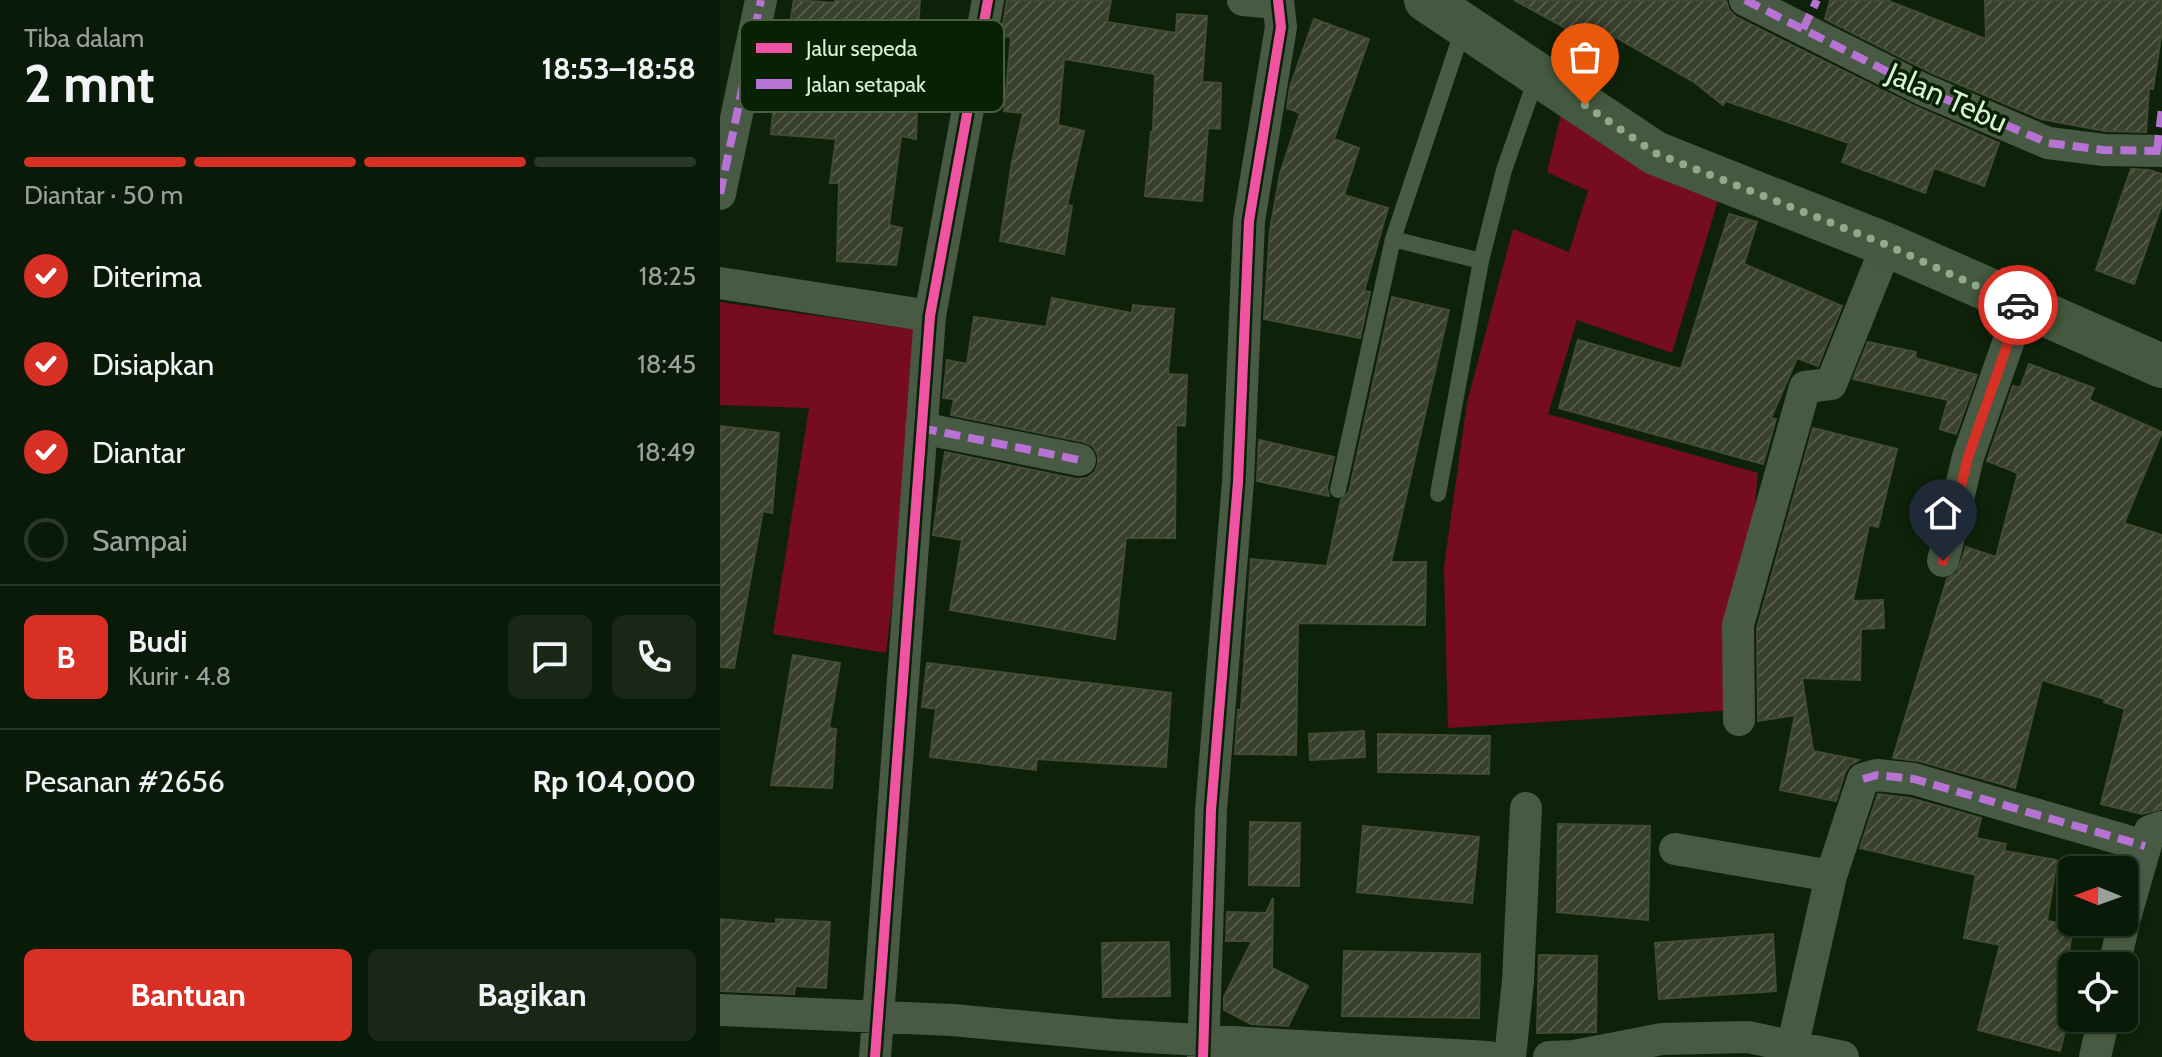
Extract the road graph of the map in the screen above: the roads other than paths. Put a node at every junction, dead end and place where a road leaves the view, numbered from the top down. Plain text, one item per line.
1 (761, 0) edge
2 (988, 0) edge
3 (1243, 0) edge
4 (1426, 0) edge
5 (1745, 0) edge
6 (1277, 1) edge
7 (757, 20) edge
8 (984, 20) edge
9 (1464, 27) junction
10 (1538, 74) junction
11 (740, 99) edge
12 (967, 112) edge
13 (2162, 151) edge
14 (720, 194) edge
15 (1393, 239) junction
16 (1887, 245) junction
17 (1481, 261) junction
18 (720, 283) edge
19 (2021, 306) junction
20 (930, 316) junction
21 (2162, 366) edge
22 (921, 428) junction
23 (1080, 460) dead end
24 (1338, 490) dead end
25 (1438, 494) dead end
26 (1943, 561) dead end
27 (1739, 720) dead end
28 (1526, 808) dead end
29 (2154, 837) edge
30 (1675, 849) dead end
31 (1831, 876) junction
32 (2138, 882) edge
33 (720, 1010) edge
34 (877, 1016) junction
35 (2101, 1032) edge
36 (1793, 1044) junction
37 (1203, 1048) edge
38 (875, 1057) edge
39 (1488, 1057) edge
40 (1510, 1057) edge
41 (1549, 1057) edge
42 (1839, 1057) edge
43 (2095, 1057) edge

1 - 7 street
2 - 8 street
3 - 6 street
4 - 9 main road
5 - 13 street, Jalan Tebu
6 - 37 street
9 - 10 main road
9 - 15 lane
10 - 16 main road
10 - 17 lane
11 - 14 street
12 - 20 street
15 - 17 lane
15 - 24 lane
16 - 19 main road
16 - 27 street
17 - 25 lane
18 - 20 street
19 - 21 main road
19 - 26 street
20 - 22 street
22 - 23 street
22 - 34 street
28 - 40 street
29 - 31 street
29 - 32 street
30 - 31 street
31 - 36 street
33 - 34 street
34 - 37 street
34 - 38 street
35 - 43 street
36 - 41 street
36 - 42 street
37 - 39 street

